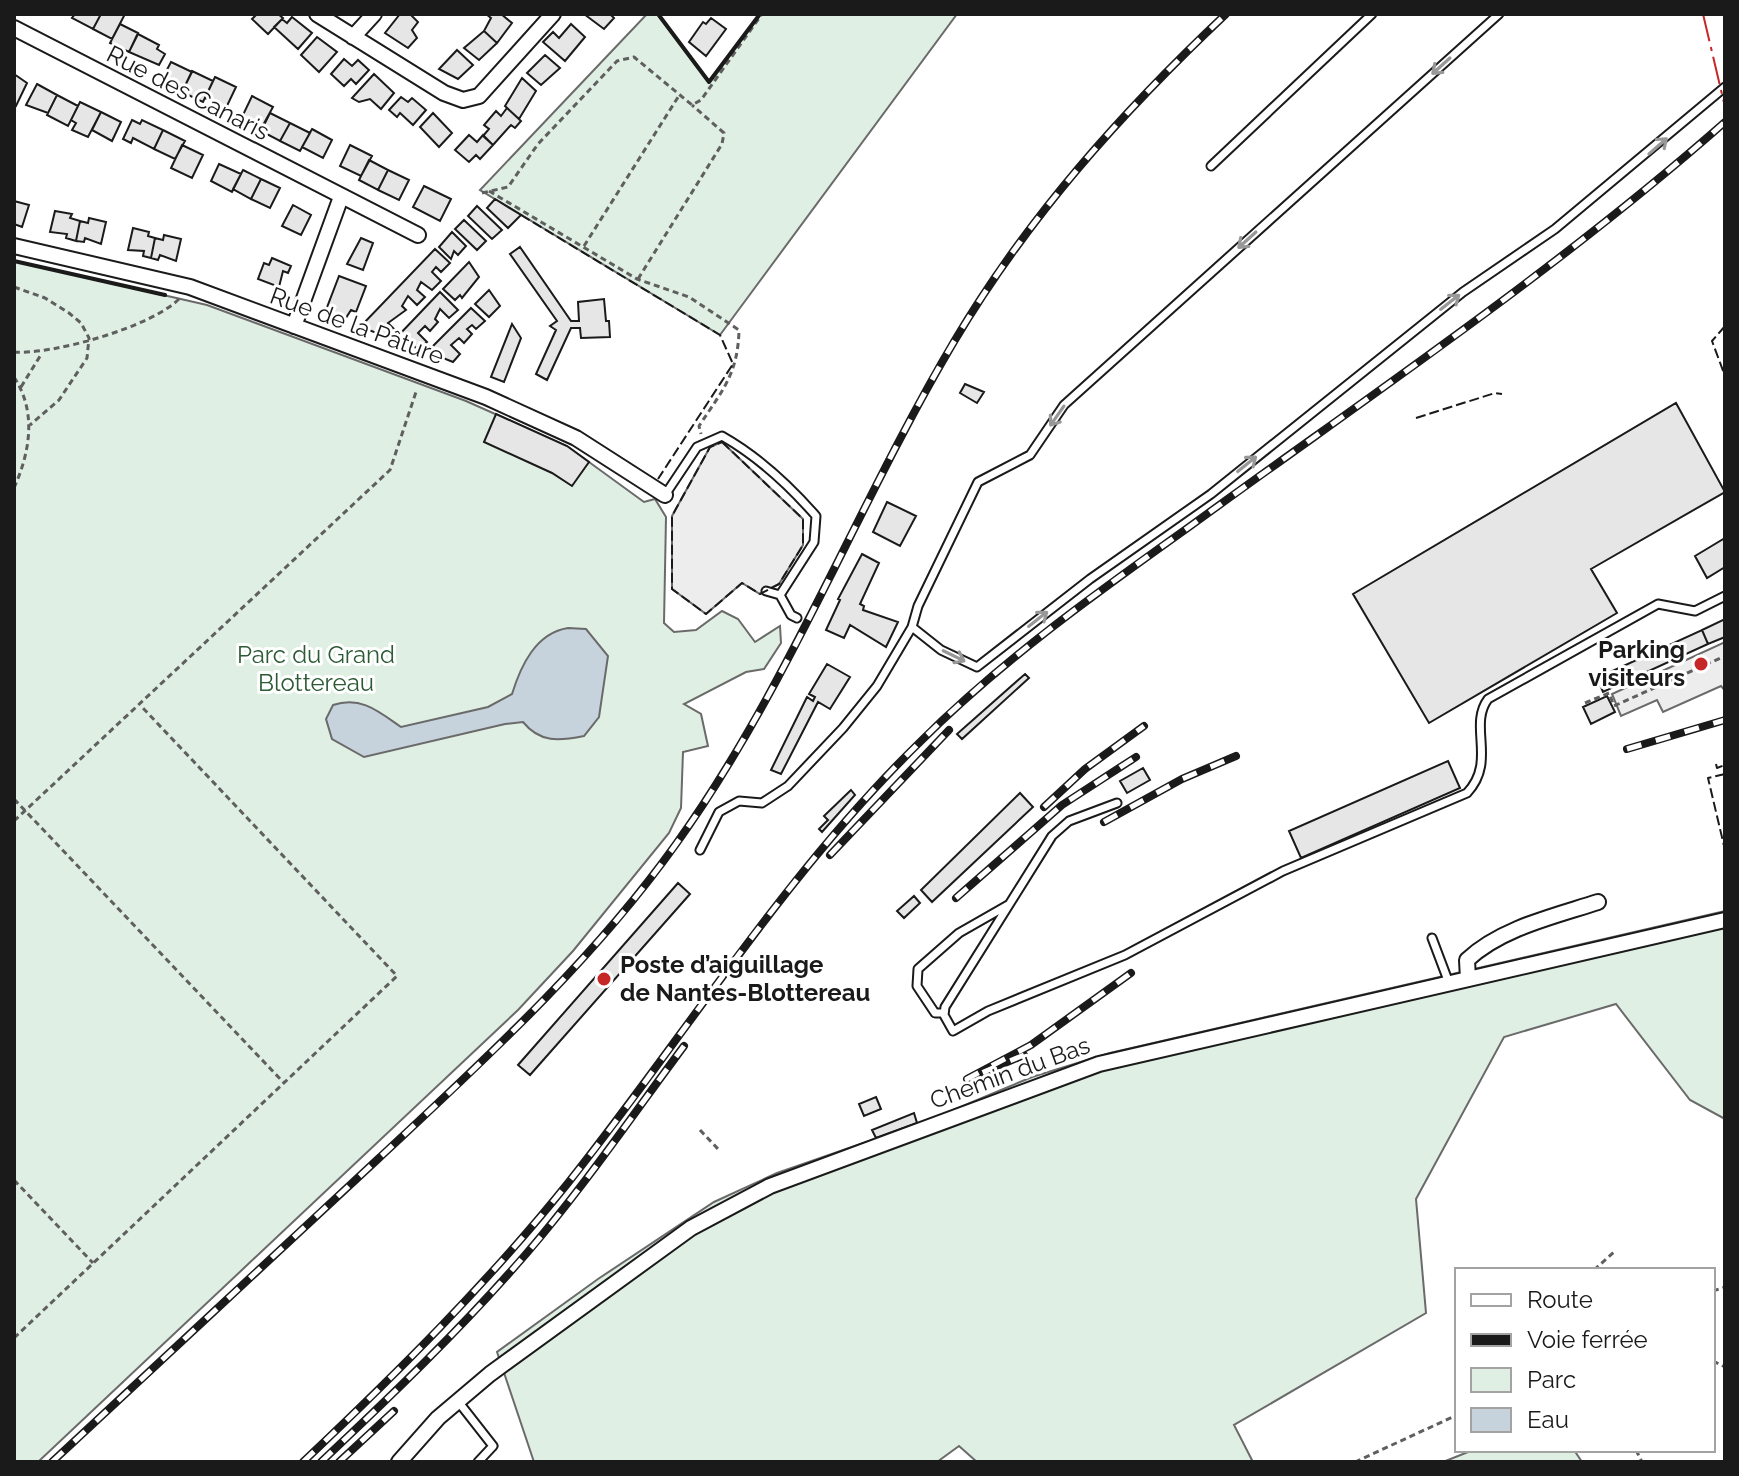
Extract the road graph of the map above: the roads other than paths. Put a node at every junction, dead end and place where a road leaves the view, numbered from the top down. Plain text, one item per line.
1 (317, 14) edge
2 (374, 14) edge
3 (553, 14) edge
4 (1372, 14) edge
5 (1499, 14) edge
6 (14, 28) edge
7 (353, 37) junction
8 (1725, 87) edge
9 (1211, 166) dead end
10 (341, 197) junction
11 (418, 235) dead end
12 (14, 246) edge
13 (294, 326) junction
14 (665, 495) joint
15 (766, 591) dead end
16 (780, 595) junction
17 (1725, 596) edge
18 (797, 618) dead end
19 (912, 627) junction
20 (1117, 803) dead end
21 (700, 850) dead end
22 (1598, 902) dead end
23 (1009, 904) junction
24 (1725, 920) edge
25 (1432, 938) dead end
26 (1468, 979) junction
27 (1449, 983) junction
28 (944, 1013) junction
29 (457, 1400) junction
30 (399, 1462) edge
31 (478, 1462) edge

1 - 7 street
2 - 7 street
3 - 7 street
4 - 9 lane
5 -> 19 lane
6 - 10 street, Rue des Canaris
19 -> 8 lane
10 - 11 street, Rue des Canaris
10 - 13 street
12 - 13 street, Rue de la Pâture
13 - 14 street, Rue de la Pâture
14 - 16 lane
15 - 16 lane
16 - 18 lane
17 - 28 lane
19 - 21 lane
20 - 23 lane
22 - 26 street
23 - 28 lane
23 - 28 lane
24 - 26 street, Chemin du Bas
25 - 27 lane
26 - 27 street, Chemin du Bas
27 - 29 street, Chemin du Bas
29 - 30 street, Chemin du Bas
29 - 31 lane

